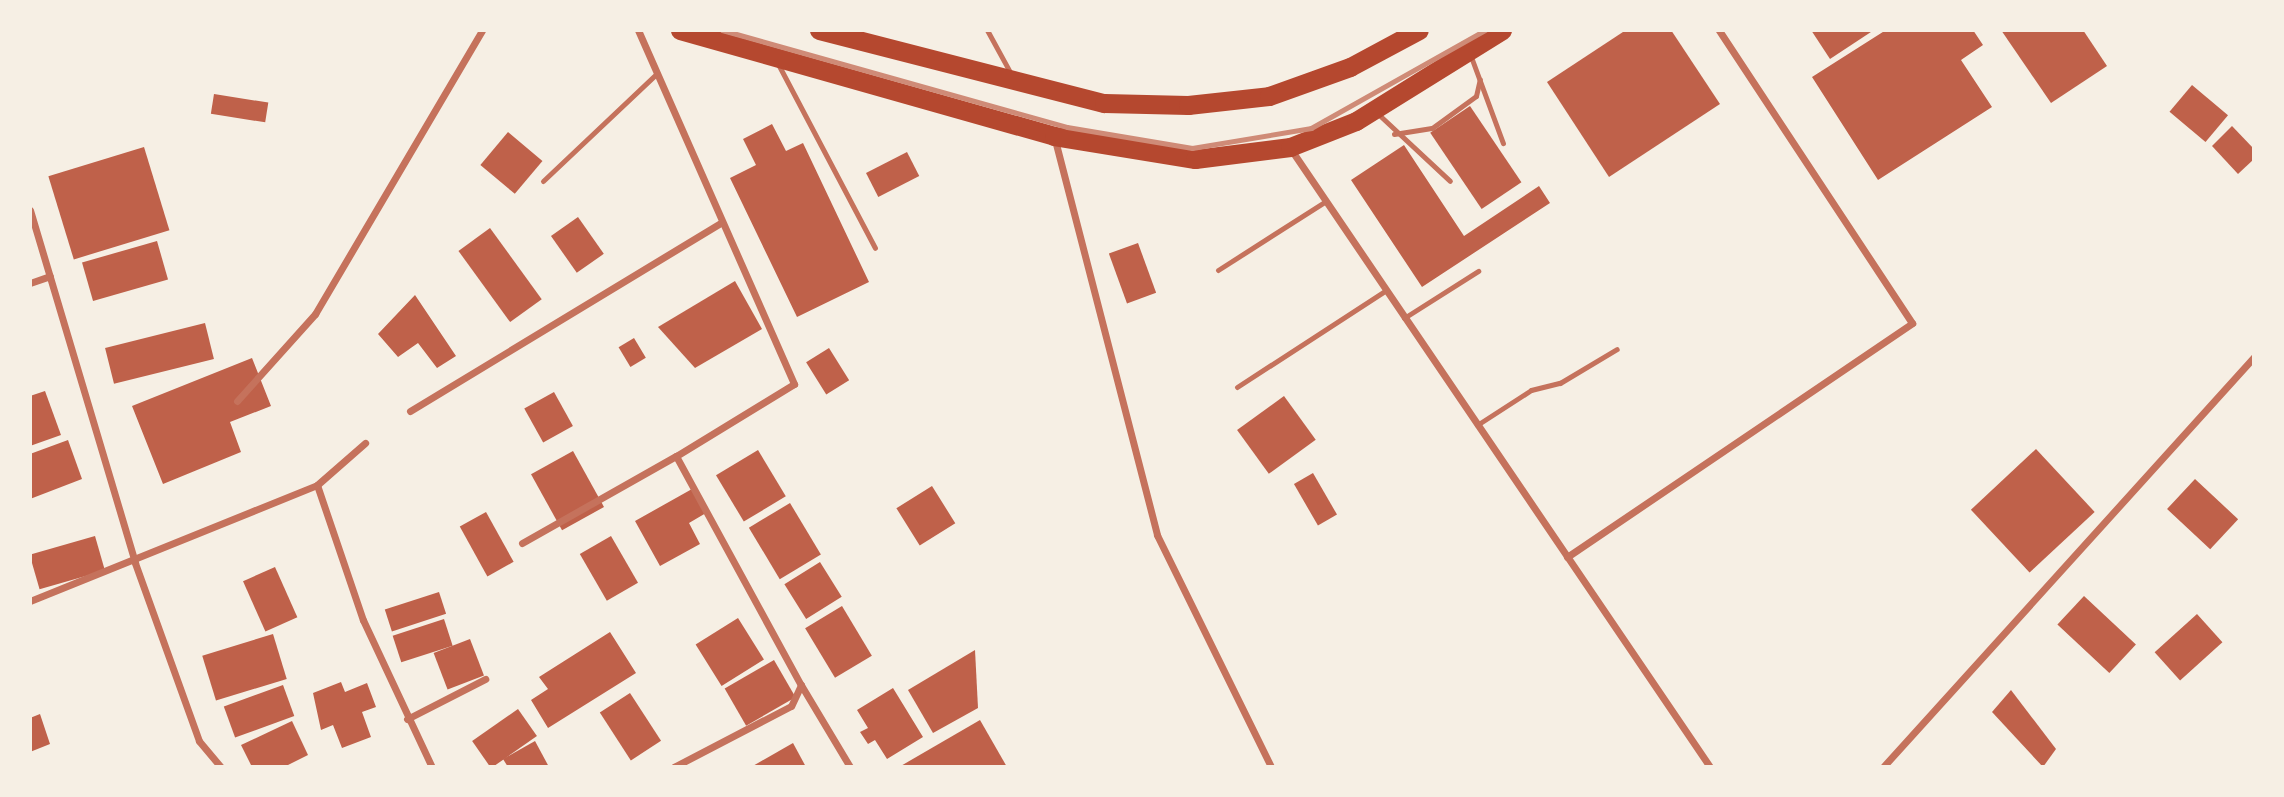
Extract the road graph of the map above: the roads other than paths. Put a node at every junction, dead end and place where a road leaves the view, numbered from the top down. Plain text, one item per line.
1 (482, 30) edge
2 (638, 30) edge
3 (680, 30) edge
4 (819, 30) edge
5 (986, 30) edge
6 (1419, 30) edge
7 (1503, 30) edge
8 (1719, 30) edge
9 (1469, 51) junction
10 (774, 56) junction
11 (656, 74) junction
12 (1480, 79) junction
13 (1017, 84) junction
14 (1374, 110) junction
15 (1394, 134) junction
16 (1054, 136) junction
17 (1503, 143) dead end
18 (1290, 147) junction
19 (543, 181) dead end
20 (1450, 181) dead end
21 (1326, 201) junction
22 (30, 210) edge
23 (720, 223) junction
24 (875, 248) dead end
25 (1218, 270) dead end
26 (1478, 271) dead end
27 (50, 276) junction
28 (30, 283) edge
29 (1385, 291) junction
30 (1404, 318) junction
31 (1617, 349) dead end
32 (2254, 357) edge
33 (1237, 387) dead end
34 (237, 401) dead end
35 (410, 411) dead end
36 (1477, 425) junction
37 (365, 443) dead end
38 (676, 456) junction
39 (317, 485) junction
40 (522, 542) dead end
41 (1567, 557) junction
42 (135, 563) junction
43 (30, 601) edge
44 (485, 679) dead end
45 (801, 685) junction
46 (407, 719) junction
47 (221, 767) edge
48 (432, 767) edge
49 (674, 767) edge
50 (850, 767) edge
51 (1272, 767) edge
52 (1710, 767) edge
53 (1882, 767) edge

1 - 34 street
2 - 11 street
3 - 10 highway
4 - 13 highway
5 - 13 lane
6 - 13 highway
7 - 9 highway
8 - 41 street
9 - 12 lane
9 - 14 highway
10 - 16 highway
10 - 24 lane
11 - 19 lane
11 - 23 street
12 - 15 lane
12 - 17 lane
14 - 15 lane
14 - 18 highway
15 - 20 lane
16 - 18 highway
16 - 51 street
18 - 21 street
21 - 25 lane
21 - 29 street
22 - 27 street
23 - 35 street
23 - 38 street
26 - 30 lane
27 - 28 street
27 - 42 street
29 - 30 street
29 - 33 lane
30 - 36 street
31 - 36 lane
32 - 53 street
36 - 41 street
37 - 39 street
38 - 40 street
38 - 45 street
39 - 42 street
39 - 46 street
41 - 52 street
42 - 43 street
42 - 47 street
44 - 46 street
45 - 49 street
45 - 50 street
46 - 48 street

